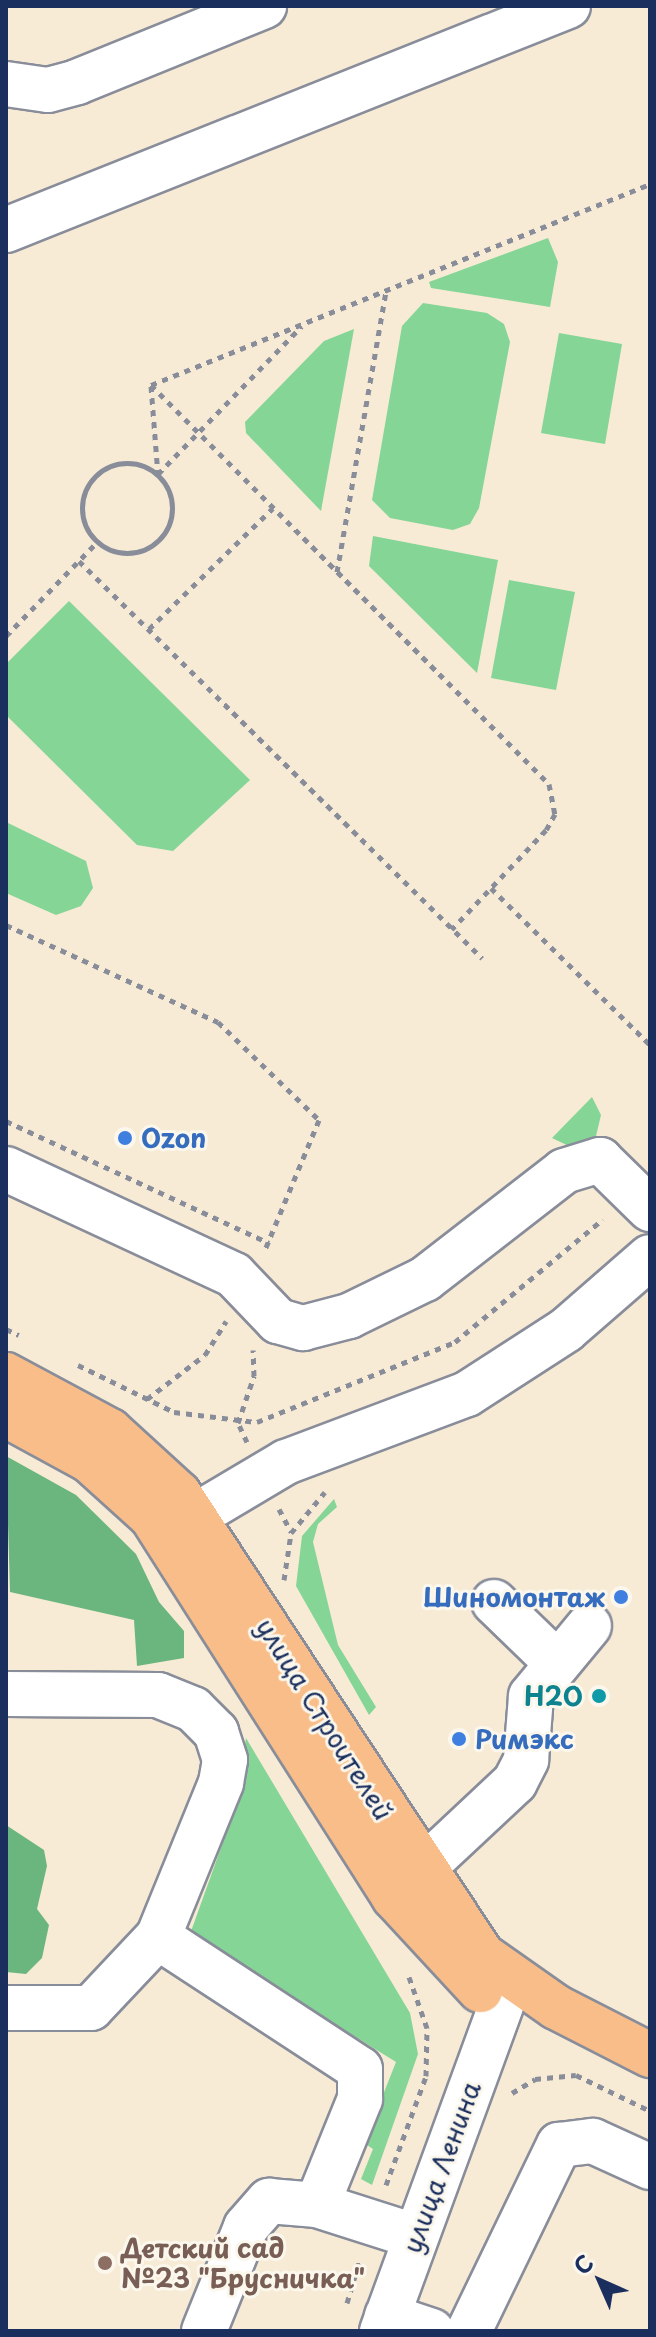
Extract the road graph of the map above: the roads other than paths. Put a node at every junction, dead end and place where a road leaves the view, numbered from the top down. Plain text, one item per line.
1 (264, 6) edge
2 (568, 6) edge
3 (6, 84) edge
4 (6, 230) edge
5 (6, 1169) edge
6 (650, 1209) edge
7 (650, 1257) edge
8 (6, 1375) edge
9 (6, 1415) edge
10 (180, 1526) junction
11 (494, 1602) dead end
12 (589, 1626) dead end
13 (557, 1663) junction
14 (6, 1694) edge
15 (420, 1871) junction
16 (158, 1937) junction
17 (508, 1993) junction
18 (6, 2008) edge
19 (650, 2055) edge
20 (650, 2084) edge
21 (650, 2167) edge
22 (317, 2205) junction
23 (414, 2236) junction
24 (384, 2324) edge
25 (204, 2331) edge
26 (432, 2331) edge
27 (469, 2331) edge

1 - 3 street
2 - 4 street
5 - 6 street
7 - 10 street
8 - 10 main road, улица Строителей
9 - 10 main road, улица Строителей
10 - 15 main road, улица Строителей
10 - 17 main road, улица Строителей
11 - 13 street
12 - 13 street
13 - 15 street
14 - 16 street
15 - 17 main road, улица Строителей
16 - 18 street
16 - 22 street
17 - 19 main road, улица Строителей
17 - 20 main road, улица Строителей
17 - 23 street, улица Ленина
21 - 27 street
22 - 23 street
22 - 25 street
23 - 24 street, улица Ленина
24 - 26 street

